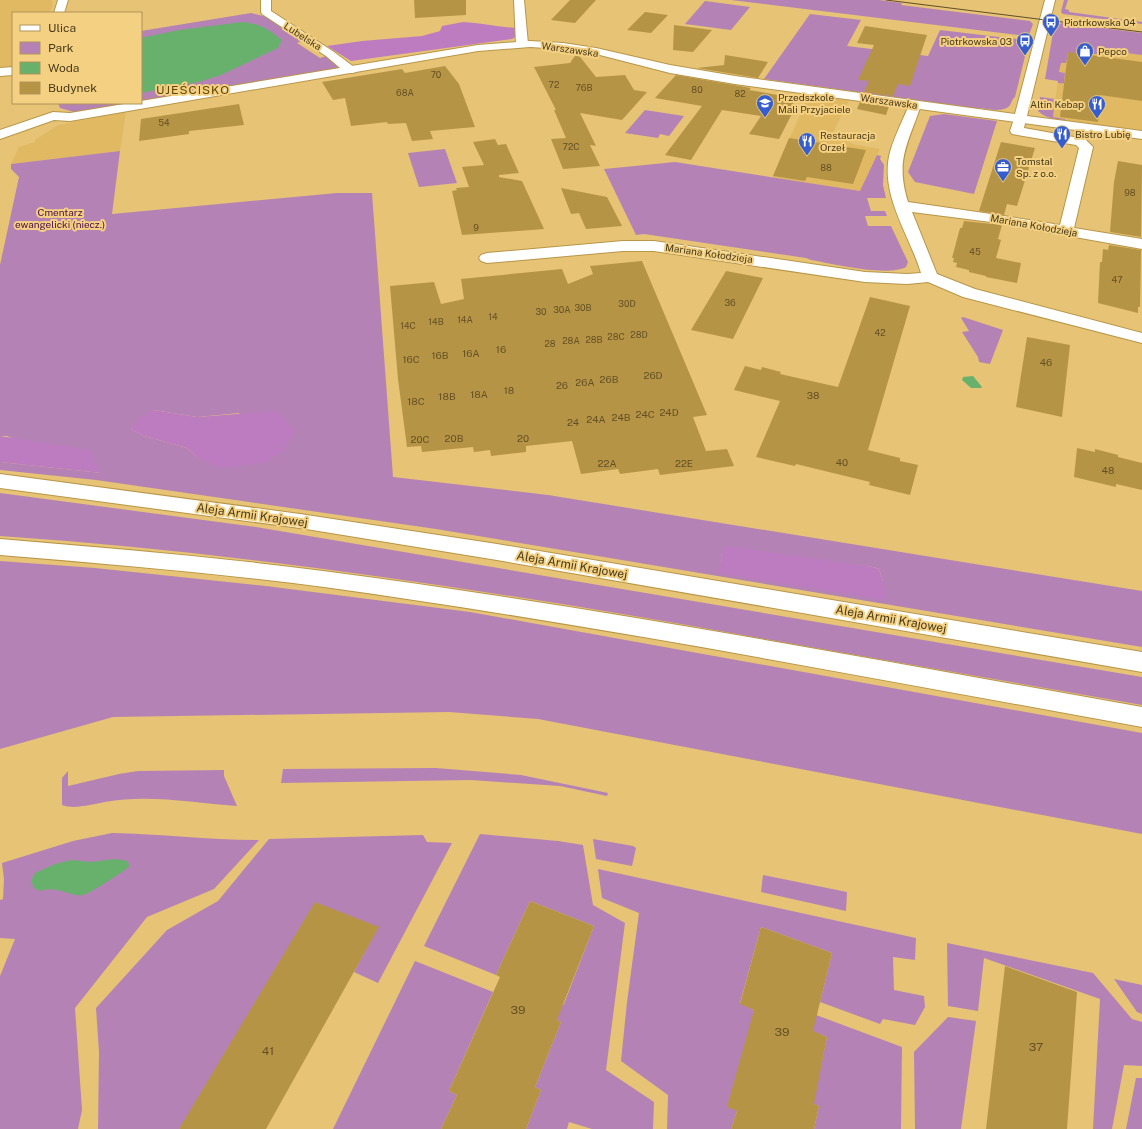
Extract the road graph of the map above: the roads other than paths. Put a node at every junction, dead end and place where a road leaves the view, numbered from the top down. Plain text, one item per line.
1 (63, 0) edge
2 (266, 0) edge
3 (518, 0) edge
4 (1050, 0) edge
5 (59, 12) edge
6 (522, 44) junction
7 (12, 70) edge
8 (350, 70) junction
9 (0, 72) edge
10 (50, 104) edge
11 (916, 105) junction
12 (54, 116) junction
13 (1020, 119) junction
14 (0, 135) edge
15 (1142, 136) edge
16 (0, 140) edge
17 (0, 146) edge
18 (903, 206) junction
19 (1066, 231) junction
20 (1142, 244) edge
21 (487, 258) dead end
22 (930, 277) junction
23 (1142, 338) edge
24 (0, 481) edge
25 (0, 547) edge
26 (1142, 662) edge
27 (1142, 717) edge

1 - 5 street
2 - 8 street, Lubelska
3 - 6 street
4 - 13 street
6 - 8 street, Warszawska
6 - 11 street, Warszawska
7 - 9 street
8 - 12 street, Warszawska
10 - 12 street
11 - 13 street, Warszawska
11 - 18 street
12 - 14 street, Warszawska
13 - 15 street, Warszawska
13 - 19 street
16 - 17 street
18 - 19 street, Mariana Kołodzieja
18 - 22 street
19 - 20 street, Mariana Kołodzieja
21 - 22 street, Mariana Kołodzieja
22 - 23 street, Mariana Kołodzieja
24 - 26 street, Aleja Armii Krajowej
25 - 27 street

